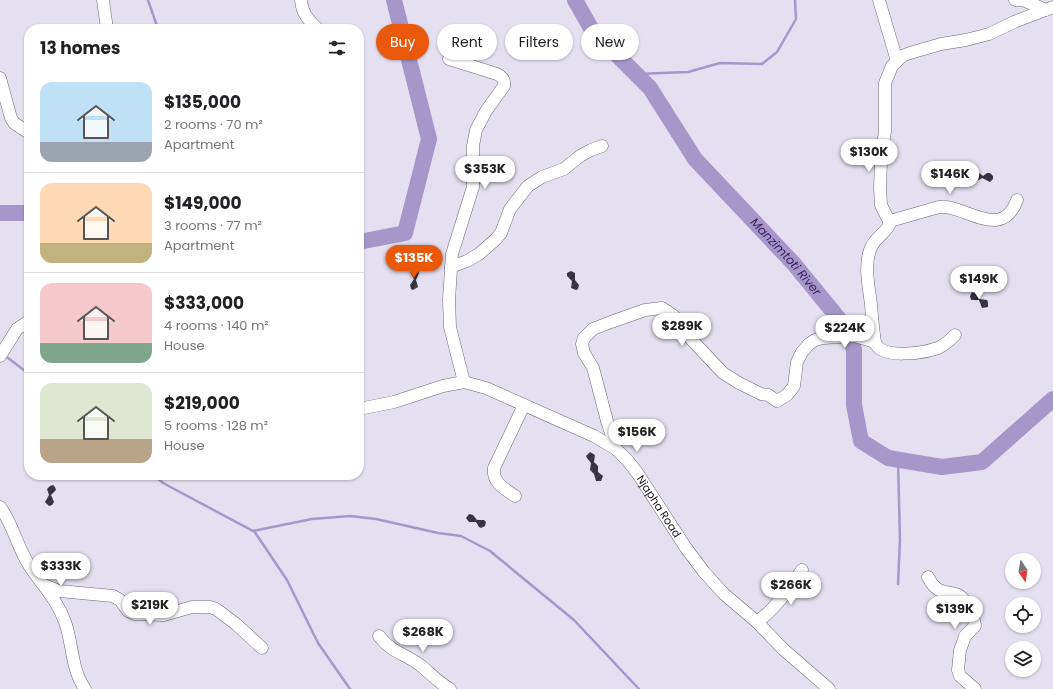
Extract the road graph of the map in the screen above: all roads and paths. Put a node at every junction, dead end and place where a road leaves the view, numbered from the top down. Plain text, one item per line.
1 (104, 0) edge
2 (301, 0) edge
3 (879, 0) edge
4 (1015, 0) edge
5 (1050, 9) edge
6 (106, 24) edge
7 (313, 24) edge
8 (452, 60) edge
9 (897, 61) junction
10 (0, 78) edge
11 (24, 130) edge
12 (602, 146) dead end
13 (1018, 200) dead end
14 (890, 221) junction
15 (451, 268) junction
16 (24, 324) edge
17 (955, 335) dead end
18 (875, 342) junction
19 (0, 356) edge
20 (464, 382) junction
21 (524, 405) junction
22 (364, 408) edge
23 (616, 449) junction
24 (515, 496) dead end
25 (0, 507) edge
26 (802, 570) dead end
27 (928, 577) dead end
28 (44, 585) junction
29 (757, 622) junction
30 (379, 636) dead end
31 (262, 648) dead end
32 (85, 689) edge
33 (450, 689) edge
34 (829, 689) edge
35 (976, 689) edge

1 - 6 street
2 - 7 street
3 - 9 street
4 - 5 street
5 - 9 street
8 - 15 street
9 - 14 street
10 - 11 street
12 - 15 street
13 - 14 street
14 - 18 street
15 - 20 street
16 - 19 street
17 - 18 street
18 - 23 street
20 - 21 street, Njapha Road
20 - 22 street, Njapha Road
21 - 23 street, Njapha Road
21 - 24 street
23 - 29 street, Njapha Road
25 - 28 street
26 - 29 street
27 - 35 street
28 - 31 street
28 - 32 street
29 - 34 street, Njapha Road
30 - 33 street

